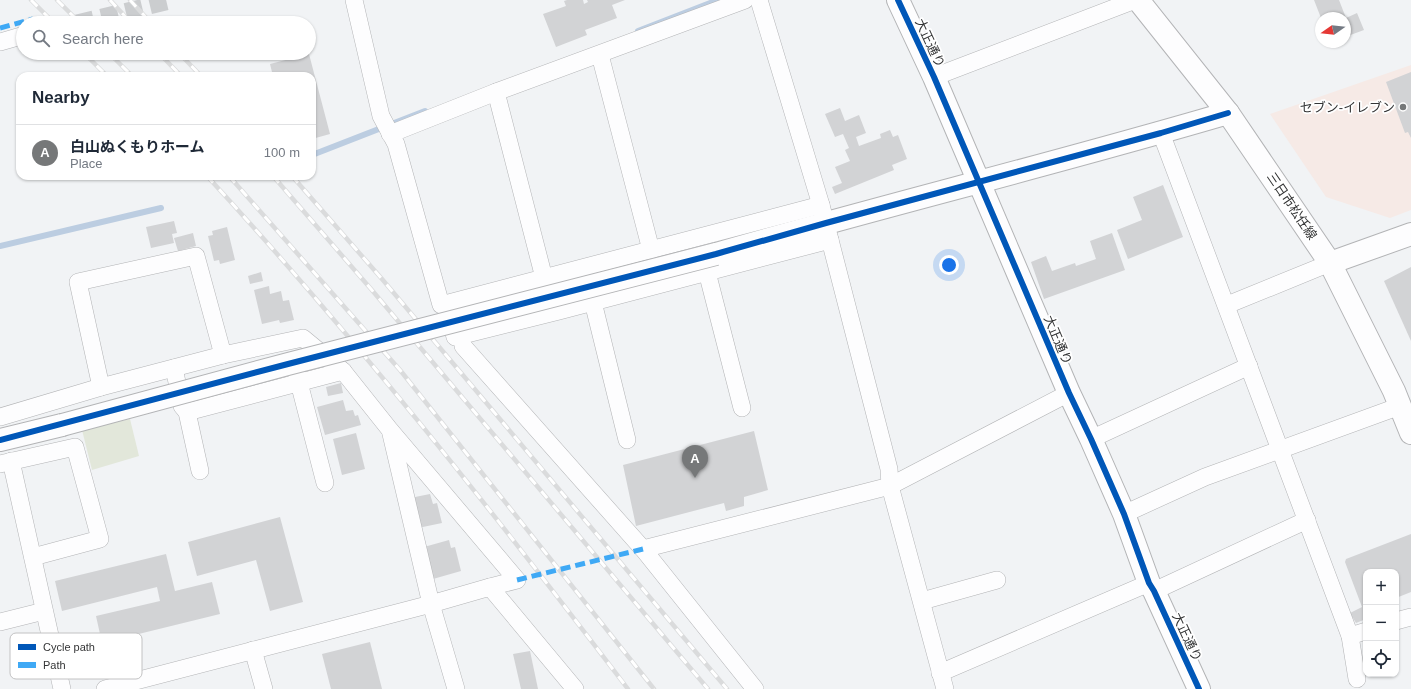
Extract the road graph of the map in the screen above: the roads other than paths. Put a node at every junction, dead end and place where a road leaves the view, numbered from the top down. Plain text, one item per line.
1 (354, 0) edge
2 (744, 0) edge
3 (759, 0) edge
4 (898, 0) edge
5 (1137, 0) edge
6 (16, 37) edge
7 (0, 42) edge
8 (600, 55) junction
9 (934, 77) junction
10 (496, 92) junction
11 (1228, 114) junction
12 (387, 129) junction
13 (1161, 133) junction
14 (979, 181) junction
15 (826, 223) junction
16 (1411, 234) edge
17 (651, 250) junction
18 (606, 262) junction
19 (712, 263) junction
20 (1330, 263) junction
21 (544, 278) junction
22 (615, 296) junction
23 (593, 302) junction
24 (447, 304) junction
25 (1226, 305) junction
26 (287, 341) junction
27 (463, 346) dead end
28 (223, 355) junction
29 (1249, 366) junction
30 (174, 368) junction
31 (343, 371) junction
32 (300, 382) junction
33 (102, 387) junction
34 (1069, 393) junction
35 (1403, 402) edge
36 (742, 408) dead end
37 (187, 412) junction
38 (1, 415) edge
39 (390, 430) junction
40 (1411, 433) edge
41 (1091, 439) junction
42 (0, 440) edge
43 (627, 440) dead end
44 (1280, 450) junction
45 (6, 463) edge
46 (200, 471) dead end
47 (325, 483) dead end
48 (890, 486) junction
49 (1124, 514) junction
50 (1307, 520) junction
51 (643, 549) junction
52 (32, 557) junction
53 (997, 580) dead end
54 (490, 587) junction
55 (1151, 587) junction
56 (922, 601) junction
57 (431, 604) junction
58 (44, 611) junction
59 (1411, 617) edge
60 (1399, 621) edge
61 (0, 622) edge
62 (49, 633) edge
63 (1358, 634) edge
64 (253, 650) junction
65 (940, 673) junction
66 (60, 679) edge
67 (1357, 679) dead end
68 (114, 688) edge
69 (62, 689) edge
70 (264, 689) edge
71 (456, 689) edge
72 (575, 689) edge
73 (755, 689) edge
74 (945, 689) edge
75 (1199, 689) edge

1 - 12 street
2 - 8 street
3 - 15 street
4 - 9 street, 大正通り
5 - 9 street
5 - 11 street, 三日市松任線
6 - 7 street
8 - 10 street
8 - 17 street
9 - 14 street, 大正通り
10 - 12 street
10 - 21 street
11 - 13 street
11 - 20 street, 三日市松任線
12 - 24 street
13 - 14 street
13 - 25 street
14 - 15 street
14 - 34 street, 大正通り
15 - 17 street
15 - 19 street
15 - 48 street
16 - 20 street
17 - 18 street
18 - 21 street
18 - 22 street
19 - 22 street
19 - 36 street
19 - 42 street, bridge
20 - 25 street
20 - 35 street, 三日市松任線
21 - 24 street
22 - 23 street
23 - 24 street
23 - 43 street
25 - 29 street
26 - 28 street
26 - 31 street
26 - 32 street
27 - 51 street
28 - 30 street
28 - 33 street
29 - 41 street
29 - 44 street
30 - 33 street
30 - 37 street
31 - 32 street
31 - 39 street
32 - 37 street
32 - 47 street
33 - 38 street
34 - 41 street, 大正通り
34 - 48 street
35 - 40 street, 三日市松任線
35 - 44 street
37 - 46 street
39 - 54 street
39 - 57 street
41 - 49 street, 大正通り
44 - 49 street
44 - 50 street
45 - 52 street
45 - 52 street
48 - 51 street
48 - 56 street
49 - 55 street, 大正通り
50 - 55 street
50 - 63 street
51 - 73 street
52 - 58 street
53 - 56 street
54 - 57 street
54 - 72 street
55 - 65 street
55 - 75 street, 大正通り
56 - 65 street
57 - 64 street
57 - 71 street
58 - 61 street
58 - 62 street
59 - 60 street
63 - 67 street
64 - 68 street
64 - 70 street
65 - 74 street
66 - 69 street

